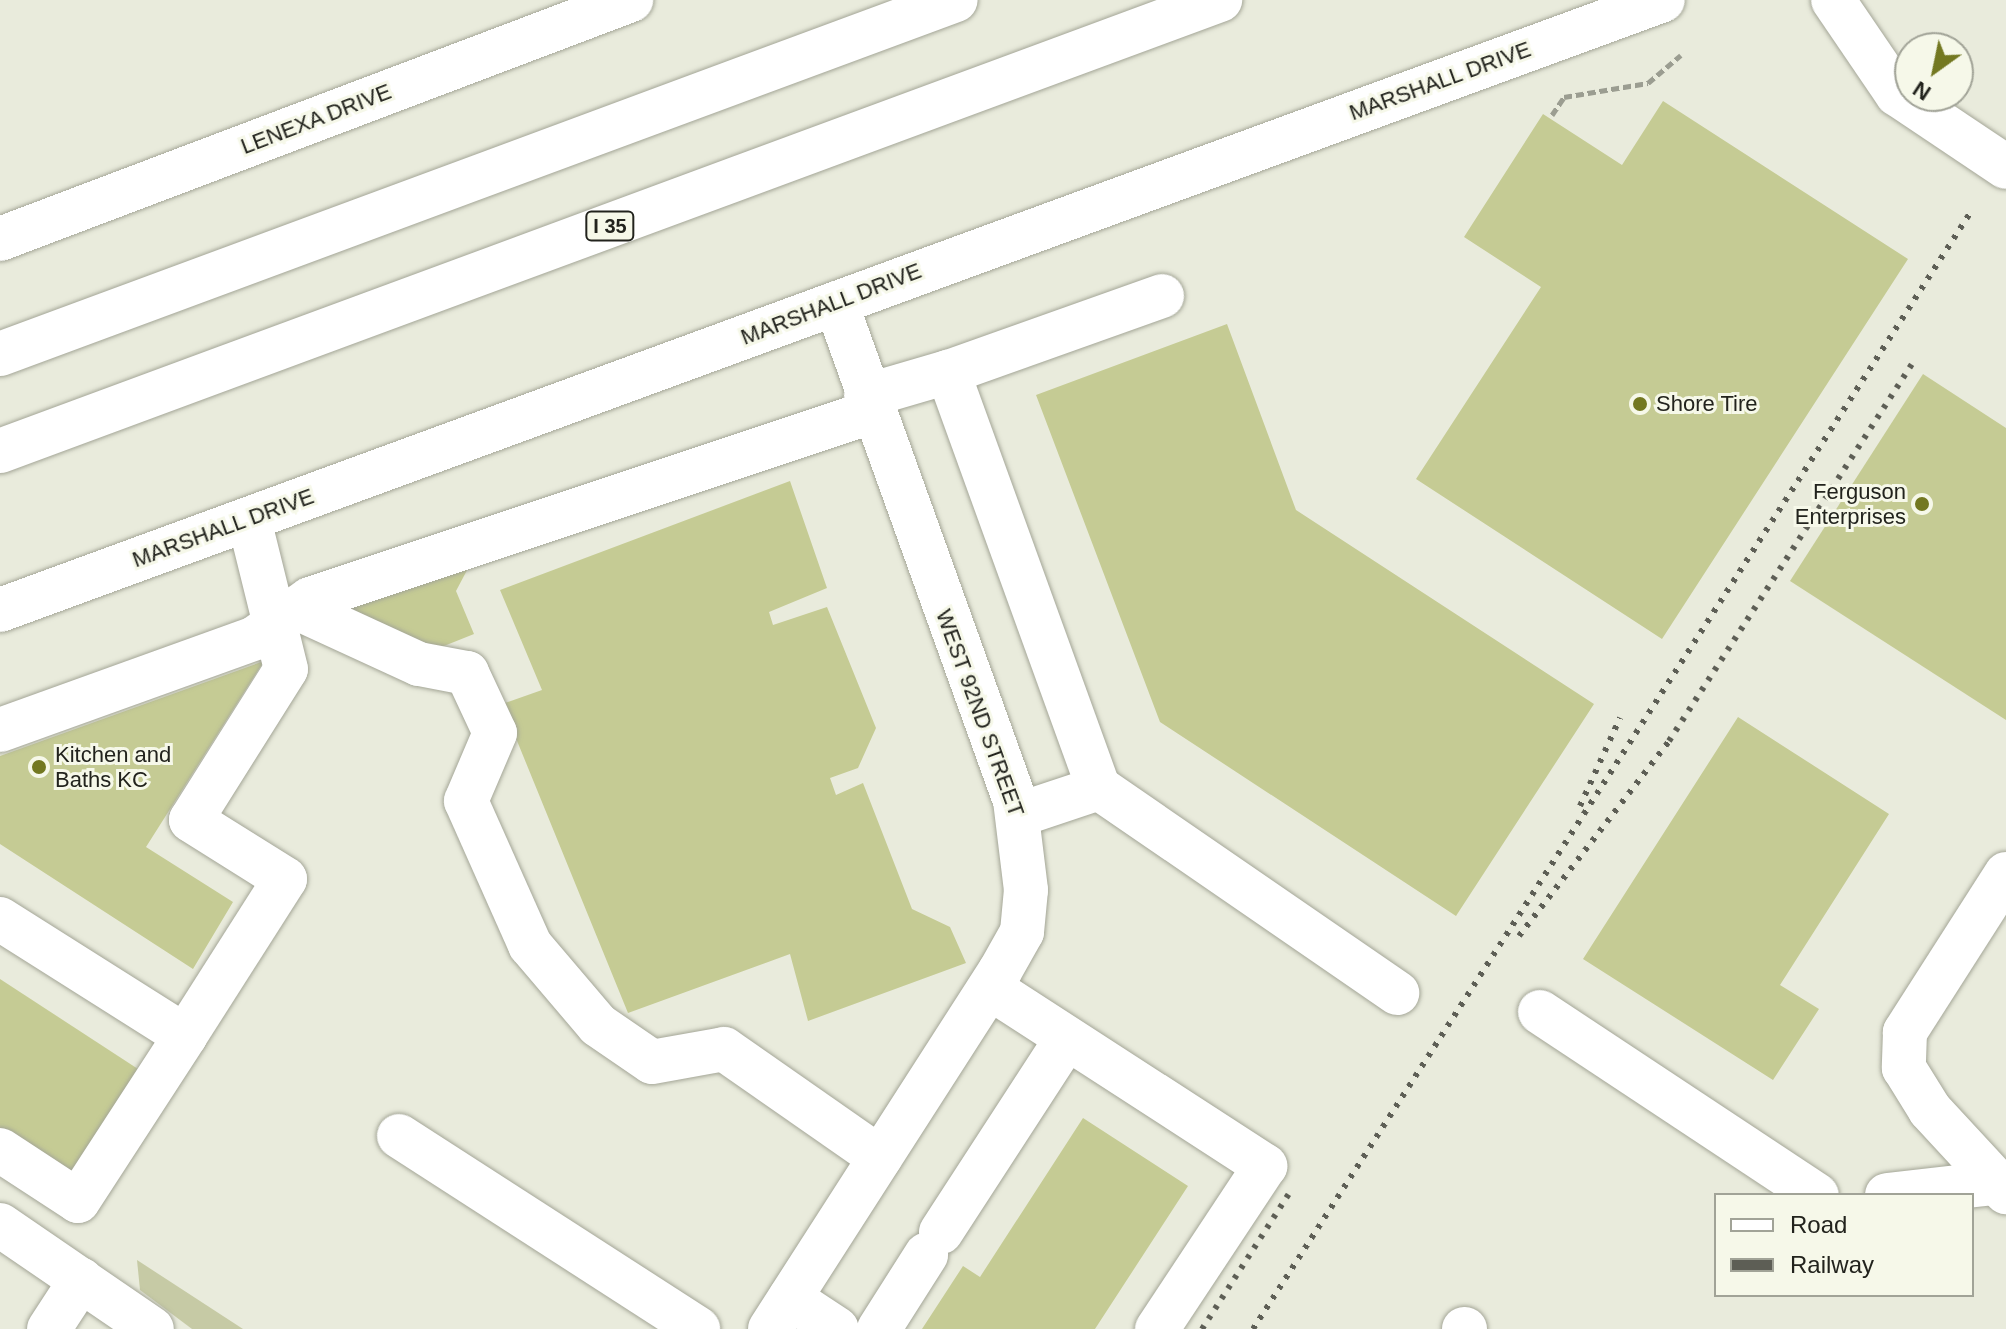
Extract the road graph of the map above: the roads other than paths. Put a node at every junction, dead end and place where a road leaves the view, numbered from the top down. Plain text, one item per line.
1 (631, 0) edge
2 (956, 0) edge
3 (1220, 0) edge
4 (1663, 0) edge
5 (1833, 0) edge
6 (2006, 167) edge
7 (0, 239) edge
8 (1162, 296) dead end
9 (836, 303) junction
10 (0, 354) edge
11 (948, 372) junction
12 (869, 404) junction
13 (0, 451) edge
14 (249, 519) junction
15 (0, 610) edge
16 (288, 615) junction
17 (0, 730) edge
18 (1099, 788) junction
19 (1018, 815) junction
20 (2006, 874) edge
21 (0, 919) edge
22 (990, 988) junction
23 (1397, 993) dead end
24 (1540, 1012) dead end
25 (185, 1036) junction
26 (1067, 1038) junction
27 (399, 1136) dead end
28 (0, 1150) edge
29 (880, 1158) junction
30 (2002, 1175) edge
31 (1814, 1193) edge
32 (1898, 1193) edge
33 (0, 1225) edge
34 (81, 1280) junction
35 (789, 1299) edge
36 (139, 1325) edge
37 (49, 1329) edge
38 (698, 1329) edge
39 (837, 1329) edge
40 (879, 1329) edge
41 (1157, 1329) edge

1 - 7 main road, LENEXA DRIVE
2 - 10 main road
3 - 13 main road, I 35
4 - 9 main road, MARSHALL DRIVE
5 - 6 main road
8 - 11 main road
9 - 12 main road, WEST 92ND STREET
9 - 14 main road, MARSHALL DRIVE
11 - 12 main road
11 - 18 main road
12 - 16 main road
12 - 19 main road, WEST 92ND STREET
14 - 15 main road, MARSHALL DRIVE
14 - 16 main road
16 - 17 main road
16 - 25 main road
16 - 29 main road
18 - 19 main road
18 - 23 main road
19 - 22 main road, WEST 92ND STREET
20 - 30 main road
21 - 25 main road
22 - 26 main road
22 - 29 main road, WEST 92ND STREET
24 - 31 main road
25 - 28 main road
26 - 40 main road
26 - 41 main road
27 - 38 main road
29 - 35 main road, WEST 92ND STREET
30 - 32 main road
33 - 34 main road
34 - 36 main road
34 - 37 main road
35 - 39 main road

